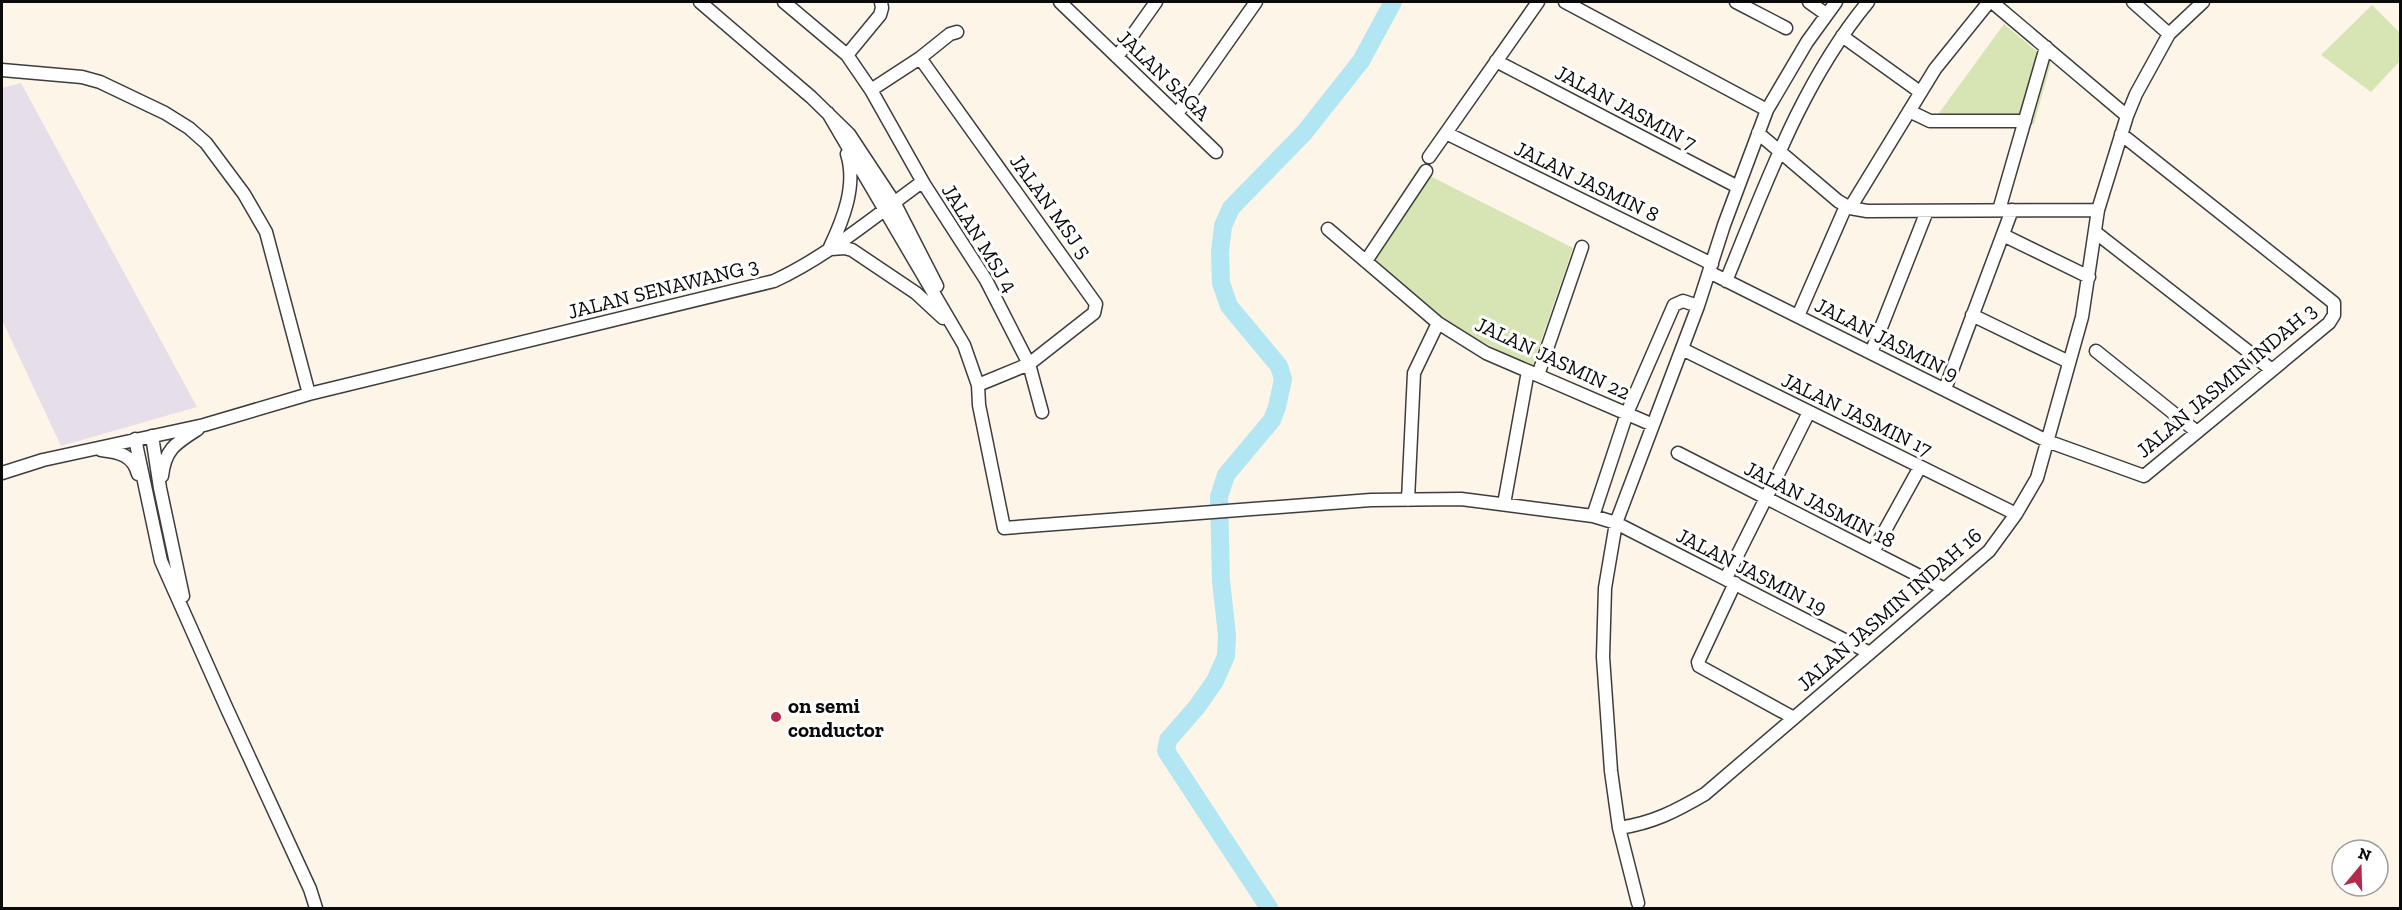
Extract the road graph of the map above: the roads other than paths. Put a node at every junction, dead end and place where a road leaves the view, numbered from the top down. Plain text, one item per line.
1 (700, 2) edge
2 (784, 2) edge
3 (881, 2) edge
4 (1060, 2) edge
5 (1156, 2) edge
6 (1256, 2) edge
7 (1538, 2) edge
8 (1565, 2) edge
9 (1736, 2) edge
10 (1809, 2) edge
11 (1836, 2) edge
12 (1868, 2) edge
13 (1990, 2) edge
14 (2133, 2) edge
15 (2203, 2) edge
16 (1826, 14) junction
17 (1786, 28) dead end
18 (957, 32) dead end
19 (2169, 34) junction
20 (1842, 36) junction
21 (2046, 47) junction
22 (848, 55) junction
23 (1117, 57) junction
24 (920, 58) junction
25 (1496, 61) junction
26 (2, 70) edge
27 (872, 90) junction
28 (1920, 92) junction
29 (1767, 110) junction
30 (1909, 111) junction
31 (828, 113) junction
32 (1177, 114) junction
33 (2127, 116) junction
34 (2025, 121) junction
35 (1446, 133) junction
36 (1758, 133) junction
37 (2121, 134) junction
38 (842, 139) junction
39 (1779, 151) junction
40 (1216, 152) dead end
41 (1429, 157) dead end
42 (1426, 171) dead end
43 (922, 182) junction
44 (1738, 187) junction
45 (894, 202) junction
46 (1848, 207) junction
47 (884, 210) junction
48 (2006, 210) junction
49 (2098, 210) junction
50 (1927, 211) junction
51 (1328, 229) dead end
52 (2095, 232) junction
53 (2003, 235) junction
54 (1582, 247) dead end
55 (828, 249) junction
56 (1366, 261) junction
57 (1711, 268) junction
58 (2089, 277) junction
59 (1726, 280) junction
60 (1698, 306) junction
61 (943, 308) junction
62 (1972, 315) junction
63 (1798, 316) junction
64 (1438, 323) junction
65 (964, 345) junction
66 (1682, 349) junction
67 (2096, 351) dead end
68 (1871, 352) junction
69 (2069, 362) junction
70 (1029, 364) junction
71 (2272, 370) junction
72 (1533, 373) junction
73 (978, 385) junction
74 (1945, 389) junction
75 (309, 394) junction
76 (1042, 412) dead end
77 (1809, 412) junction
78 (1627, 413) junction
79 (1653, 424) junction
80 (204, 425) junction
81 (2197, 432) junction
82 (152, 435) junction
83 (135, 439) junction
84 (2047, 441) junction
85 (93, 449) junction
86 (1678, 453) dead end
87 (1920, 467) junction
88 (2, 473) edge
89 (160, 488) junction
90 (1766, 498) junction
91 (1408, 500) junction
92 (1504, 504) junction
93 (150, 509) junction
94 (2016, 514) junction
95 (1593, 516) junction
96 (1616, 524) junction
97 (1873, 552) junction
98 (1730, 581) junction
99 (1945, 589) junction
100 (187, 618) junction
101 (1870, 653) junction
102 (1794, 718) junction
103 (1619, 828) junction
104 (310, 889) junction
105 (1638, 903) dead end
106 (316, 909) edge
107 (324, 909) edge

1 - 31 street
2 - 22 street, JALAN MSJ 4
3 - 22 street
4 - 23 street, JALAN SAGA
5 - 23 street
6 - 32 street
7 - 25 street
8 - 29 street
9 - 17 street
10 - 16 street
11 - 16 street
12 - 20 street
13 - 21 street
13 - 28 street
14 - 19 street
15 - 19 street, JALAN JASMIN INDAH 16
16 - 29 street
18 - 24 street
19 - 33 street, JALAN JASMIN INDAH 16
20 - 28 street
20 - 39 street
21 - 33 street
21 - 34 street
22 - 27 street, JALAN MSJ 4
23 - 32 street, JALAN SAGA
24 - 27 street
24 - 70 street, JALAN MSJ 5
25 - 35 street
25 - 44 street, JALAN JASMIN 7
26 - 75 street
27 - 43 street, JALAN MSJ 4
28 - 30 street
29 - 36 street
30 - 34 street
30 - 46 street
31 - 38 street
31 - 45 street
32 - 40 street, JALAN SAGA
33 - 37 street, JALAN JASMIN INDAH 16
34 - 48 street
35 - 41 street
35 - 57 street, JALAN JASMIN 8
36 - 39 street
36 - 44 street
37 - 49 street, JALAN JASMIN INDAH 16
37 - 71 street, JALAN JASMIN INDAH 3
38 - 47 street
38 - 55 street
39 - 46 street
39 - 59 street
42 - 56 street
43 - 45 street, JALAN SENAWANG 3
43 - 70 street, JALAN MSJ 4
44 - 57 street
45 - 47 street, JALAN SENAWANG 3
45 - 61 street
46 - 50 street
46 - 63 street
47 - 55 street, JALAN SENAWANG 3
47 - 61 street
48 - 49 street
48 - 50 street
48 - 53 street
49 - 52 street, JALAN JASMIN INDAH 16
50 - 68 street
51 - 56 street, JALAN JASMIN 22
52 - 58 street, JALAN JASMIN INDAH 16
52 - 71 street
53 - 58 street
53 - 62 street
54 - 72 street
55 - 65 street
55 - 75 street, JALAN SENAWANG 3
56 - 64 street, JALAN JASMIN 22
57 - 59 street, JALAN JASMIN 9
57 - 60 street
58 - 69 street, JALAN JASMIN INDAH 16
59 - 63 street, JALAN JASMIN 9
60 - 66 street
60 - 78 street
61 - 65 street
62 - 69 street
62 - 74 street
63 - 68 street, JALAN JASMIN 9
64 - 72 street, JALAN JASMIN 22
64 - 91 street
65 - 73 street
66 - 77 street, JALAN JASMIN 17
66 - 79 street
67 - 81 street
68 - 74 street, JALAN JASMIN 9
69 - 84 street, JALAN JASMIN INDAH 16
70 - 73 street, JALAN MSJ 5
70 - 76 street, JALAN MSJ 4
71 - 81 street, JALAN JASMIN INDAH 3
72 - 78 street, JALAN JASMIN 22
72 - 92 street
73 - 91 street, JALAN JASMIN 19
74 - 84 street, JALAN JASMIN 9
75 - 80 street, JALAN SENAWANG 3
77 - 87 street, JALAN JASMIN 17
77 - 90 street
78 - 79 street, JALAN JASMIN 22
78 - 95 street
79 - 96 street
80 - 82 street
80 - 89 street
81 - 84 street, JALAN JASMIN INDAH 3
82 - 83 street
82 - 89 street
83 - 85 street
83 - 93 street
84 - 94 street, JALAN JASMIN INDAH 16
85 - 88 street
85 - 93 street
86 - 90 street, JALAN JASMIN 18
87 - 94 street, JALAN JASMIN 17
87 - 97 street
89 - 100 street
90 - 97 street, JALAN JASMIN 18
90 - 98 street
91 - 92 street, JALAN JASMIN 19
92 - 95 street, JALAN JASMIN 19
93 - 100 street
94 - 99 street, JALAN JASMIN INDAH 16
95 - 96 street, JALAN JASMIN 19
96 - 98 street, JALAN JASMIN 19
96 - 103 street
97 - 99 street, JALAN JASMIN 18
98 - 101 street, JALAN JASMIN 19
98 - 102 street
99 - 101 street, JALAN JASMIN INDAH 16
100 - 104 street
101 - 102 street, JALAN JASMIN INDAH 16
102 - 103 street, JALAN JASMIN INDAH 16
103 - 105 street
104 - 106 street
104 - 107 street

